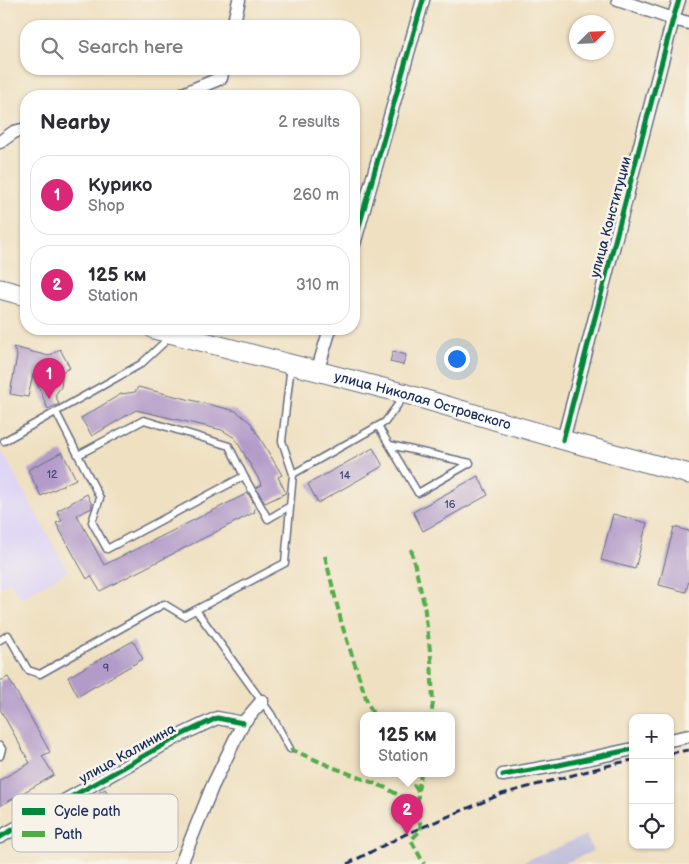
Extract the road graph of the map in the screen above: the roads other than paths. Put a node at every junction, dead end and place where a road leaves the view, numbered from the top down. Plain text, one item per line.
1 (239, 0) edge
2 (423, 0) edge
3 (618, 0) edge
4 (679, 0) edge
5 (673, 19) junction
6 (234, 20) edge
7 (689, 23) edge
8 (222, 75) edge
9 (192, 90) edge
10 (20, 131) edge
11 (0, 142) edge
12 (360, 223) edge
13 (0, 289) edge
14 (20, 294) edge
15 (173, 335) edge
16 (178, 335) edge
17 (328, 335) edge
18 (291, 364) junction
19 (317, 372) junction
20 (406, 394) junction
21 (56, 412) junction
22 (378, 426) junction
23 (563, 440) junction
24 (4, 441) dead end
25 (390, 445) junction
26 (78, 455) junction
27 (293, 474) junction
28 (689, 474) edge
29 (244, 476) junction
30 (290, 506) junction
31 (196, 610) junction
32 (0, 640) edge
33 (262, 701) junction
34 (243, 723) junction
35 (689, 736) edge
36 (674, 739) edge
37 (0, 746) edge
38 (290, 749) dead end
39 (629, 750) edge
40 (0, 756) edge
41 (503, 775) dead end
42 (76, 794) edge
43 (12, 830) edge
44 (0, 837) edge
45 (181, 864) edge

1 - 6 street
2 - 12 street
3 - 5 street
4 - 5 street, улица Конституции
5 - 7 street
5 - 23 street, улица Конституции
8 - 9 street
10 - 11 street
13 - 14 main road
15 - 21 lane
16 - 18 main road, улица Николая Островского
17 - 19 street
18 - 19 main road, улица Николая Островского
18 - 27 lane
19 - 20 main road, улица Николая Островского
20 - 22 lane
20 - 23 main road, улица Николая Островского
21 - 24 lane
21 - 26 lane
22 - 25 lane
22 - 27 lane
23 - 28 main road, улица Николая Островского
25 - 25 lane
26 - 29 lane
26 - 29 lane
27 - 30 lane
29 - 30 lane
30 - 31 lane
31 - 32 lane
31 - 33 lane
33 - 34 street
33 - 38 lane
34 - 42 street, улица Калинина
34 - 45 street
35 - 36 street
37 - 40 lane
39 - 41 street
43 - 44 street, улица Калинина

